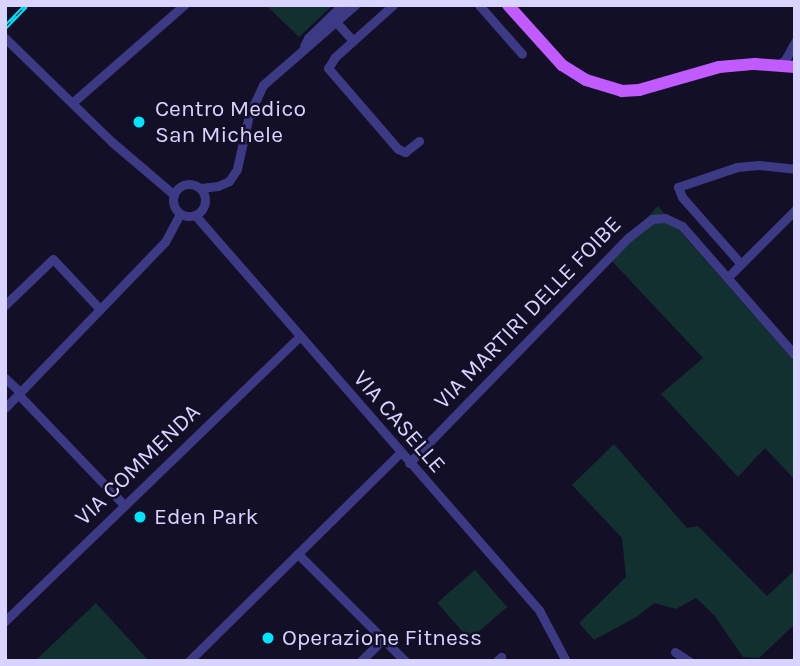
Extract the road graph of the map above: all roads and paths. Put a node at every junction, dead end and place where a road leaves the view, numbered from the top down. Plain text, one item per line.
1 (184, 5) edge
2 (342, 5) edge
3 (355, 5) edge
4 (393, 5) edge
5 (479, 5) edge
6 (508, 5) edge
7 (337, 23) junction
8 (5, 38) edge
9 (353, 41) junction
10 (304, 47) junction
11 (794, 47) edge
12 (522, 54) dead end
13 (777, 65) junction
14 (795, 67) edge
15 (72, 103) junction
16 (419, 141) dead end
17 (795, 169) edge
18 (218, 186) junction
19 (201, 188) junction
20 (173, 194) junction
21 (204, 204) junction
22 (795, 210) edge
23 (180, 214) junction
24 (195, 215) junction
25 (741, 264) junction
26 (728, 278) junction
27 (5, 304) edge
28 (100, 309) junction
29 (299, 337) junction
30 (795, 355) edge
31 (5, 378) edge
32 (19, 393) junction
33 (5, 408) edge
34 (400, 453) junction
35 (409, 463) junction
36 (124, 505) junction
37 (298, 554) junction
38 (5, 621) edge
39 (383, 639) junction
40 (675, 652) dead end
41 (189, 661) edge
42 (361, 661) edge
43 (405, 661) edge
44 (566, 661) edge
45 (689, 661) edge

1 - 15 street
2 - 10 street
3 - 7 street
4 - 9 street
5 - 12 street
6 - 13 main road
7 - 9 street
7 - 10 street
8 - 15 street
9 - 16 street
10 - 18 street
11 - 13 street
13 - 14 main road
15 - 20 street
17 - 25 street
18 - 19 street
18 - 21 street
19 - 20 street
19 - 21 street
20 - 23 street
21 - 24 street
22 - 25 street
23 - 24 street
23 - 28 street
24 - 29 street, VIA CASELLE
25 - 26 street
26 - 30 street, VIA MARTIRI DELLE FOIBE
26 - 35 street, VIA MARTIRI DELLE FOIBE
27 - 28 street
28 - 32 street
29 - 34 street, VIA CASELLE
29 - 36 street, VIA COMMENDA
31 - 32 street
32 - 33 street
32 - 36 street
34 - 35 street, VIA CASELLE
34 - 37 street
35 - 44 street, VIA CASELLE
36 - 38 street, VIA COMMENDA
37 - 39 street
37 - 41 street
39 - 42 street
39 - 43 street
40 - 45 street

